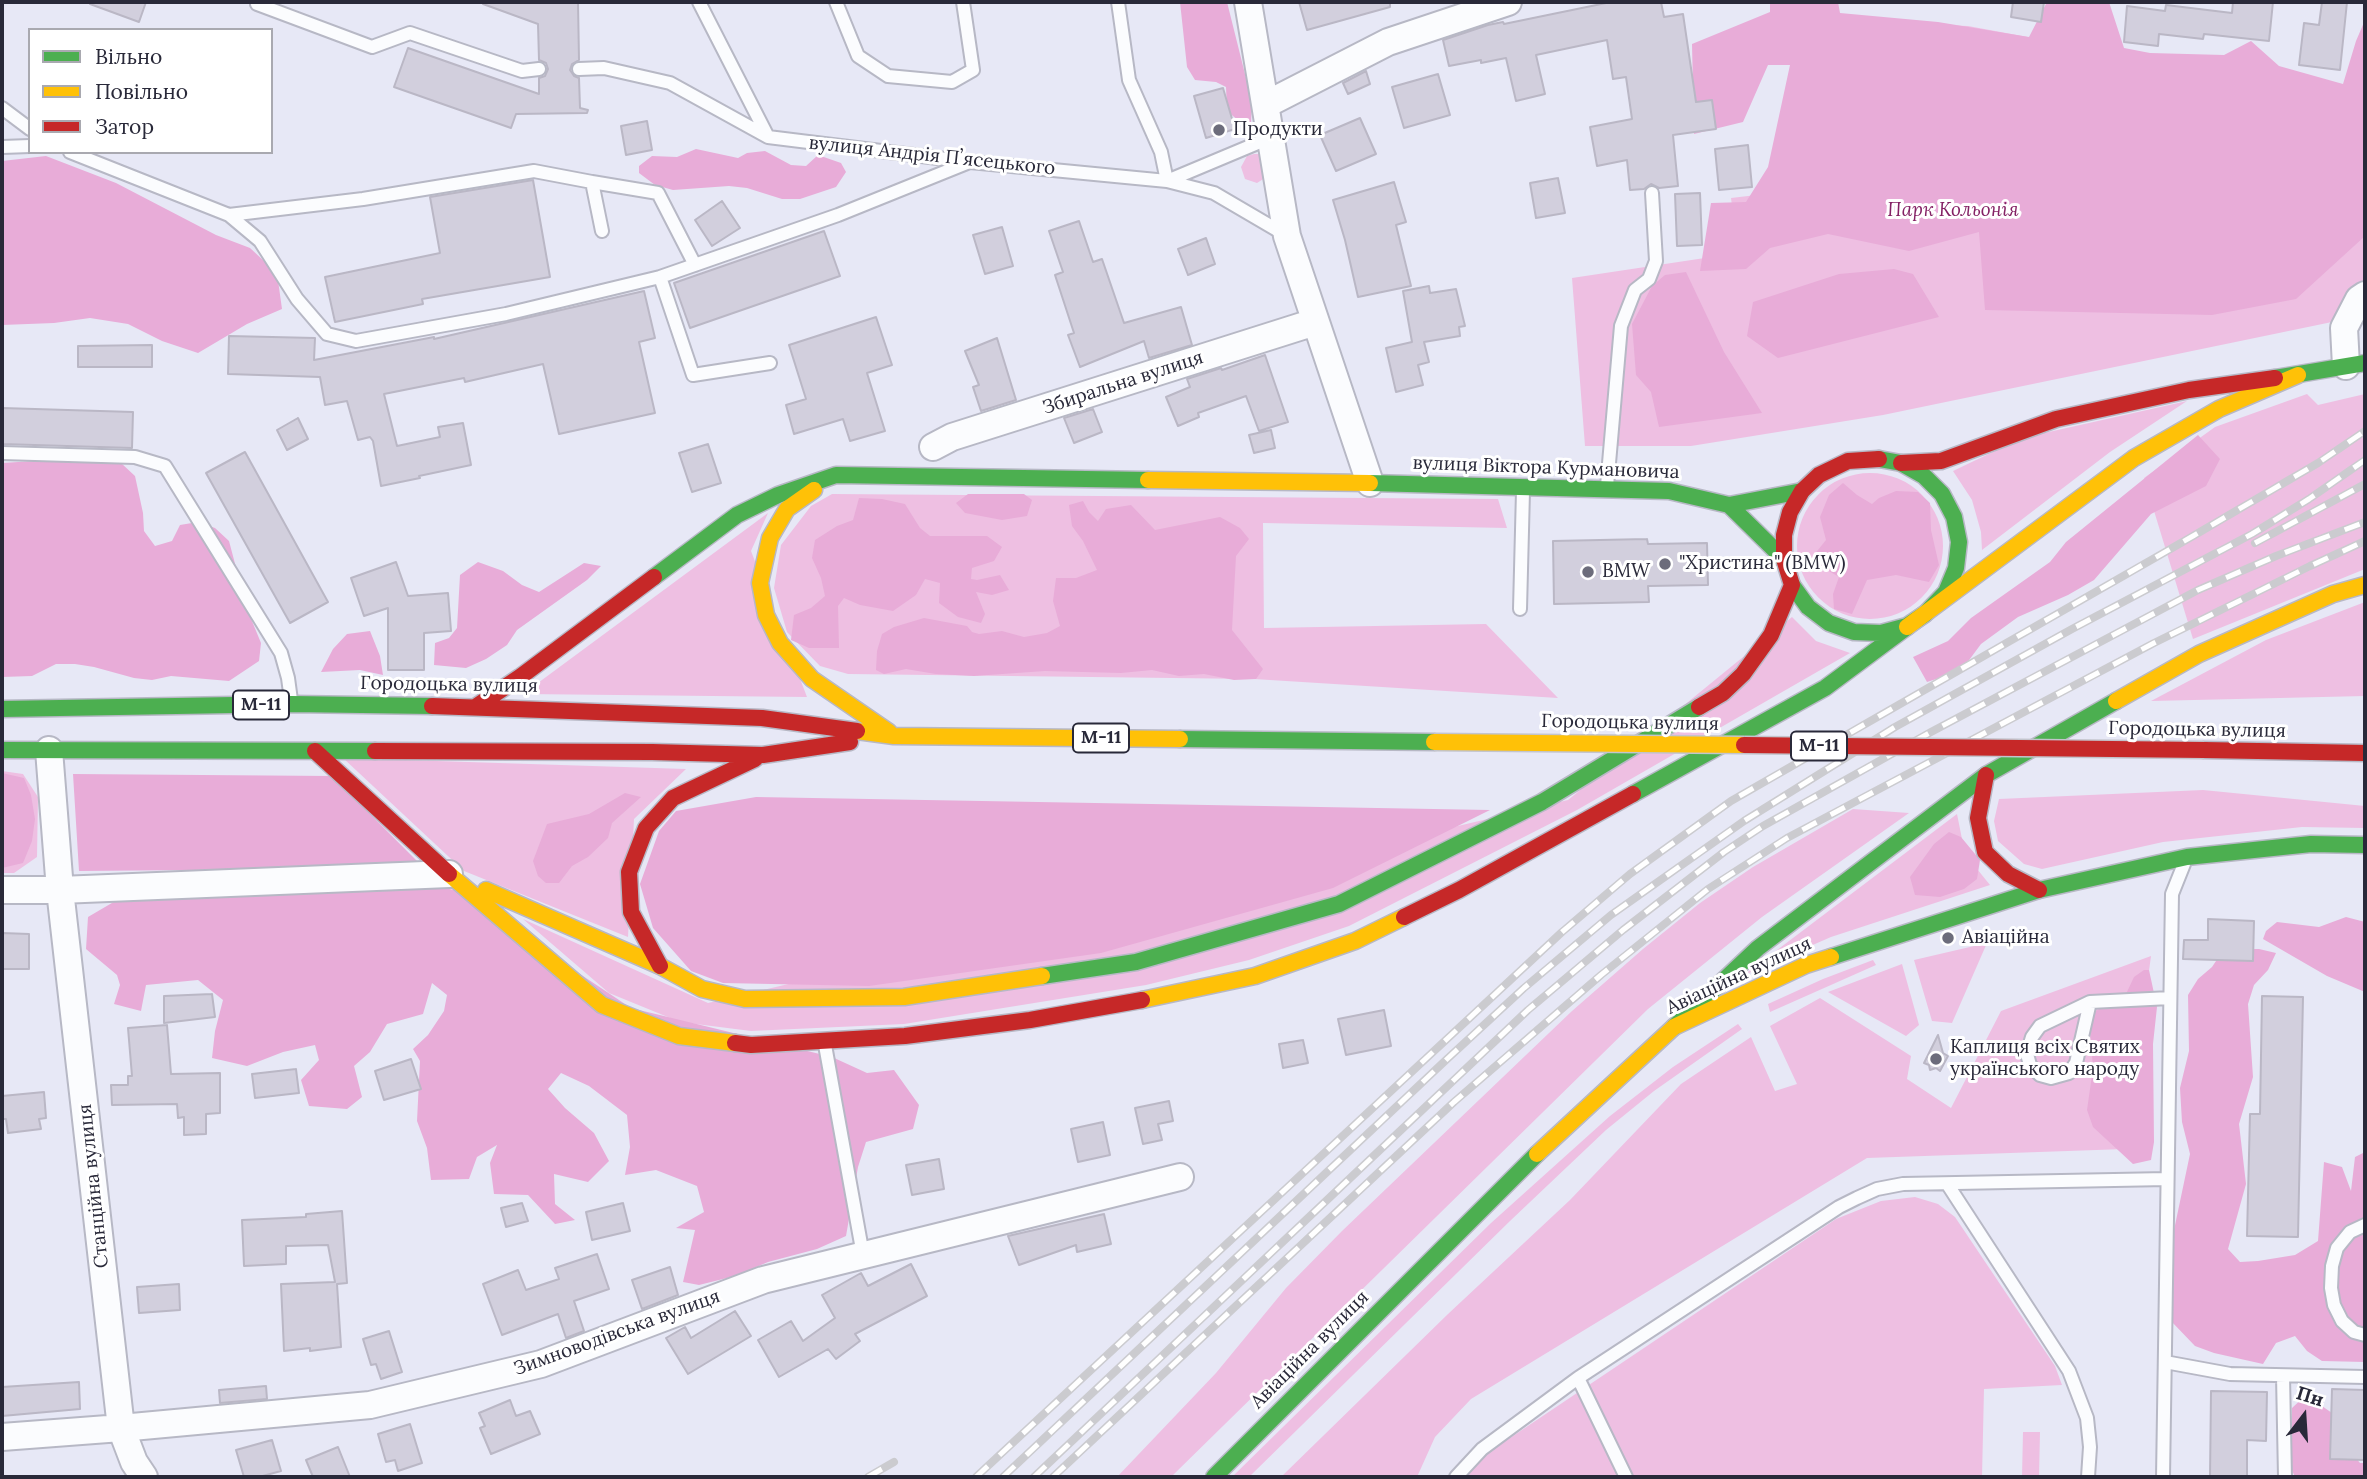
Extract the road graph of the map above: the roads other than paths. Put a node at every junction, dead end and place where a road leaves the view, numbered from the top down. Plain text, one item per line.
1 (699, 2) edge
2 (836, 2) edge
3 (963, 2) edge
4 (1118, 2) edge
5 (1248, 2) edge
6 (1508, 2) edge
7 (255, 3) edge
8 (539, 69) dead end
9 (579, 69) dead end
10 (1267, 104) junction
11 (2, 108) edge
12 (28, 128) edge
13 (768, 137) junction
14 (1272, 137) junction
15 (28, 146) edge
16 (2, 147) edge
17 (75, 154) edge
18 (970, 162) junction
19 (1167, 181) junction
20 (592, 182) junction
21 (1652, 193) dead end
22 (229, 215) junction
23 (602, 231) dead end
24 (1287, 236) junction
25 (695, 265) junction
26 (660, 277) junction
27 (2365, 295) edge
28 (1315, 322) junction
29 (770, 363) dead end
30 (2356, 364) edge
31 (2298, 375) junction
32 (933, 447) dead end
33 (2, 453) edge
34 (1901, 463) junction
35 (836, 475) junction
36 (1370, 483) junction
37 (1523, 487) junction
38 (1607, 489) junction
39 (1802, 491) junction
40 (1729, 505) junction
41 (1784, 559) junction
42 (1792, 585) junction
43 (2365, 585) edge
44 (1520, 609) dead end
45 (1926, 614) junction
46 (292, 704) junction
47 (477, 706) junction
48 (2, 709) edge
49 (894, 736) junction
50 (2, 750) edge
51 (50, 750) junction
52 (315, 751) junction
53 (2365, 753) edge
54 (763, 755) junction
55 (1986, 775) junction
56 (2365, 845) edge
57 (2187, 857) junction
58 (449, 874) junction
59 (2, 890) edge
60 (60, 890) junction
61 (2039, 890) junction
62 (660, 966) junction
63 (2170, 998) junction
64 (2090, 1002) junction
65 (1674, 1027) junction
66 (824, 1041) junction
67 (1180, 1177) dead end
68 (2167, 1179) junction
69 (1948, 1185) junction
70 (2365, 1225) edge
71 (863, 1255) junction
72 (2365, 1335) edge
73 (2165, 1362) junction
74 (2283, 1376) junction
75 (2365, 1377) edge
76 (1578, 1378) junction
77 (121, 1429) junction
78 (2, 1437) edge
79 (144, 1477) edge
80 (1214, 1477) edge
81 (1456, 1477) edge
82 (1626, 1477) edge
83 (2088, 1477) edge
84 (2163, 1477) edge
85 (2285, 1477) edge

1 - 13 lane
2 - 3 lane
4 - 19 lane
5 - 10 street
6 - 10 street
7 - 8 lane
9 - 13 lane, вулиця Андрія Пʼясецького
10 - 14 street
11 - 12 lane
13 - 18 lane, вулиця Андрія Пʼясецького
14 - 19 lane
14 - 24 street
15 - 16 lane
17 - 22 lane
18 - 19 lane, вулиця Андрія Пʼясецького
18 - 25 lane
19 - 24 lane, вулиця Андрія Пʼясецького
20 - 22 lane
20 - 23 lane
20 - 25 lane
21 - 38 lane
22 - 26 lane
24 - 28 street
25 - 26 lane
26 - 29 lane
27 - 30 street
28 - 32 street, Збиральна вулиця
28 - 36 street
30 - 31 street
31 - 34 street
31 - 45 street
33 - 46 lane
34 - 39 street
34 - 45 street
35 - 36 street, вулиця Віктора Курмановича
35 - 47 street, вулиця Віктора Курмановича
35 - 49 street
36 - 37 street, вулиця Віктора Курмановича
37 - 38 street, вулиця Віктора Курмановича
37 - 44 lane
38 - 40 street, вулиця Віктора Курмановича
39 - 40 street, вулиця Віктора Курмановича
39 - 41 street
40 - 41 street
41 - 42 street
42 - 45 street
42 - 62 street
43 - 55 street
45 - 66 street
46 - 47 street, Городоцька вулиця / М-11
46 - 48 street, Городоцька вулиця / М-11
47 - 49 street, Городоцька вулиця / М-11
49 - 53 street, Городоцька вулиця / М-11, bridge
49 - 54 street, Городоцька вулиця / М-11
50 - 51 street, Городоцька вулиця / М-11
51 - 52 street, Городоцька вулиця / М-11
51 - 60 street, Станційна вулиця
52 - 54 street, Городоцька вулиця / М-11
52 - 58 street
54 - 62 street
55 - 61 street
55 - 65 street
56 - 57 street, Авіаційна вулиця
57 - 61 street, Авіаційна вулиця
57 - 63 lane
58 - 60 street
58 - 62 street
58 - 66 street
59 - 60 street
60 - 77 street, Станційна вулиця
61 - 65 street, Авіаційна вулиця
63 - 64 lane
63 - 68 lane
64 - 64 lane
65 - 80 street, Авіаційна вулиця
66 - 71 lane
67 - 71 street, Зимноводівська вулиця
68 - 69 lane
68 - 73 lane
69 - 76 lane
69 - 83 lane
70 - 72 lane
71 - 77 street, Зимноводівська вулиця
73 - 74 lane
73 - 84 lane
74 - 75 lane
74 - 85 lane
76 - 81 lane
76 - 82 lane
77 - 78 street, Зимноводівська вулиця
77 - 79 street, Станційна вулиця

